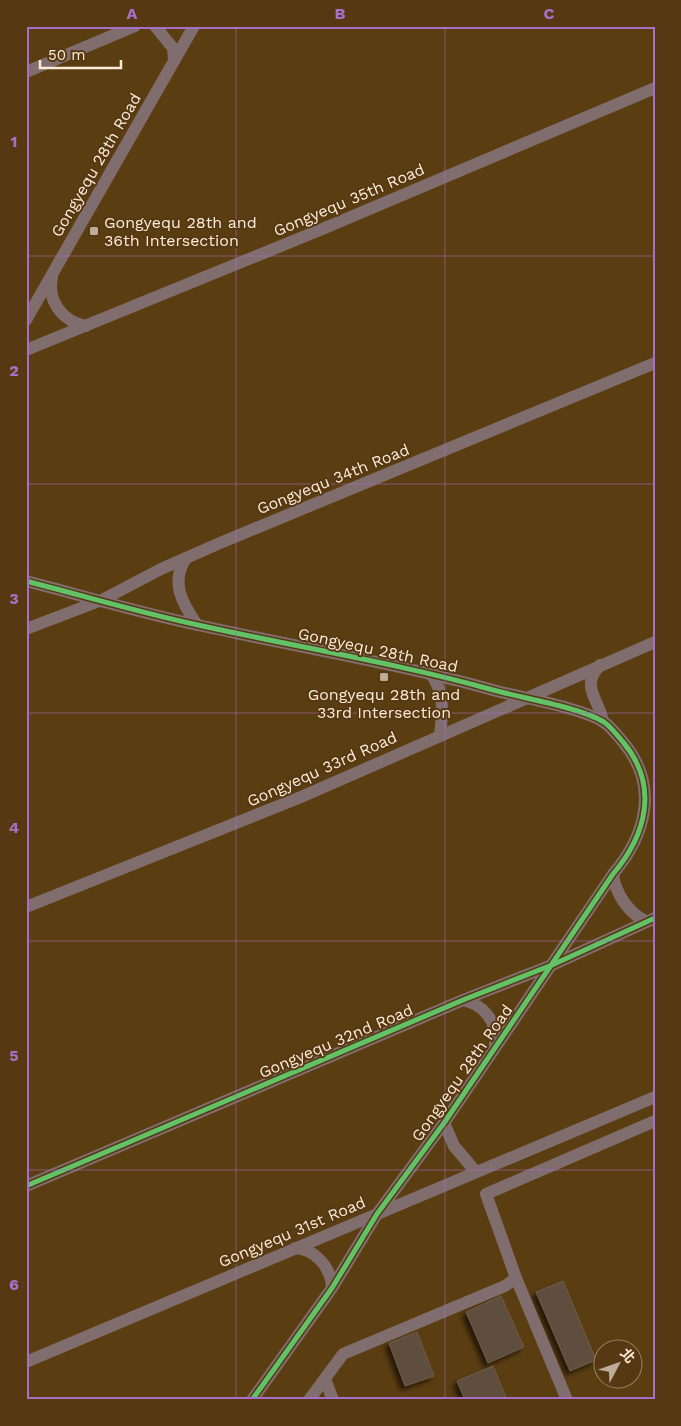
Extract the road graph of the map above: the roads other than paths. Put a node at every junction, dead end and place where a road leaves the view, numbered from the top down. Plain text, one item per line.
1 (135, 26) edge
2 (155, 26) edge
3 (194, 26) edge
4 (174, 59) junction
5 (26, 72) edge
6 (655, 88) edge
7 (54, 272) junction
8 (26, 320) edge
9 (86, 326) junction
10 (26, 350) edge
11 (655, 363) edge
12 (186, 558) junction
13 (26, 581) edge
14 (102, 600) junction
15 (196, 625) junction
16 (26, 629) edge
17 (655, 642) edge
18 (600, 665) junction
19 (429, 672) junction
20 (524, 699) junction
21 (603, 722) junction
22 (440, 735) junction
23 (613, 874) junction
24 (26, 907) edge
25 (650, 920) edge
26 (552, 966) junction
27 (463, 1000) junction
28 (494, 1046) junction
29 (655, 1098) edge
30 (655, 1121) edge
31 (444, 1123) junction
32 (476, 1172) junction
33 (26, 1186) edge
34 (377, 1214) junction
35 (293, 1248) junction
36 (516, 1278) junction
37 (332, 1288) junction
38 (26, 1362) edge
39 (325, 1379) junction
40 (252, 1400) edge
41 (309, 1400) edge
42 (334, 1400) edge
43 (568, 1400) edge

1 - 5 street
2 - 4 street
3 - 4 street, Gongyequ 28th Road
4 - 7 street, Gongyequ 28th Road
6 - 9 street, Gongyequ 35th Road
7 - 8 street, Gongyequ 28th Road
7 - 9 street
9 - 10 street, Gongyequ 35th Road
11 - 12 street, Gongyequ 34th Road
12 - 14 street, Gongyequ 34th Road
12 - 15 street
13 - 14 street, Gongyequ 28th Road
14 - 15 street, Gongyequ 28th Road
14 - 16 street, Gongyequ 34th Road
15 - 19 street, Gongyequ 28th Road
17 - 18 street, Gongyequ 33rd Road
18 - 20 street, Gongyequ 33rd Road
18 - 21 street
19 - 20 street, Gongyequ 28th Road
19 - 22 street
20 - 21 street, Gongyequ 28th Road
20 - 22 street, Gongyequ 33rd Road
21 - 23 street, Gongyequ 28th Road
22 - 24 street, Gongyequ 33rd Road
23 - 25 street
23 - 26 street, Gongyequ 28th Road
25 - 26 street, Gongyequ 32nd Road
26 - 27 street, Gongyequ 32nd Road
26 - 28 street, Gongyequ 28th Road
27 - 28 street
27 - 33 street, Gongyequ 32nd Road
28 - 31 street, Gongyequ 28th Road
29 - 32 street, Gongyequ 31st Road
30 - 36 street
31 - 32 street
31 - 34 street, Gongyequ 28th Road
32 - 34 street, Gongyequ 31st Road
34 - 35 street, Gongyequ 31st Road
34 - 37 street, Gongyequ 28th Road
35 - 37 street
35 - 38 street, Gongyequ 31st Road
36 - 39 street
36 - 43 street
37 - 40 street, Gongyequ 28th Road
39 - 41 street
39 - 42 street

